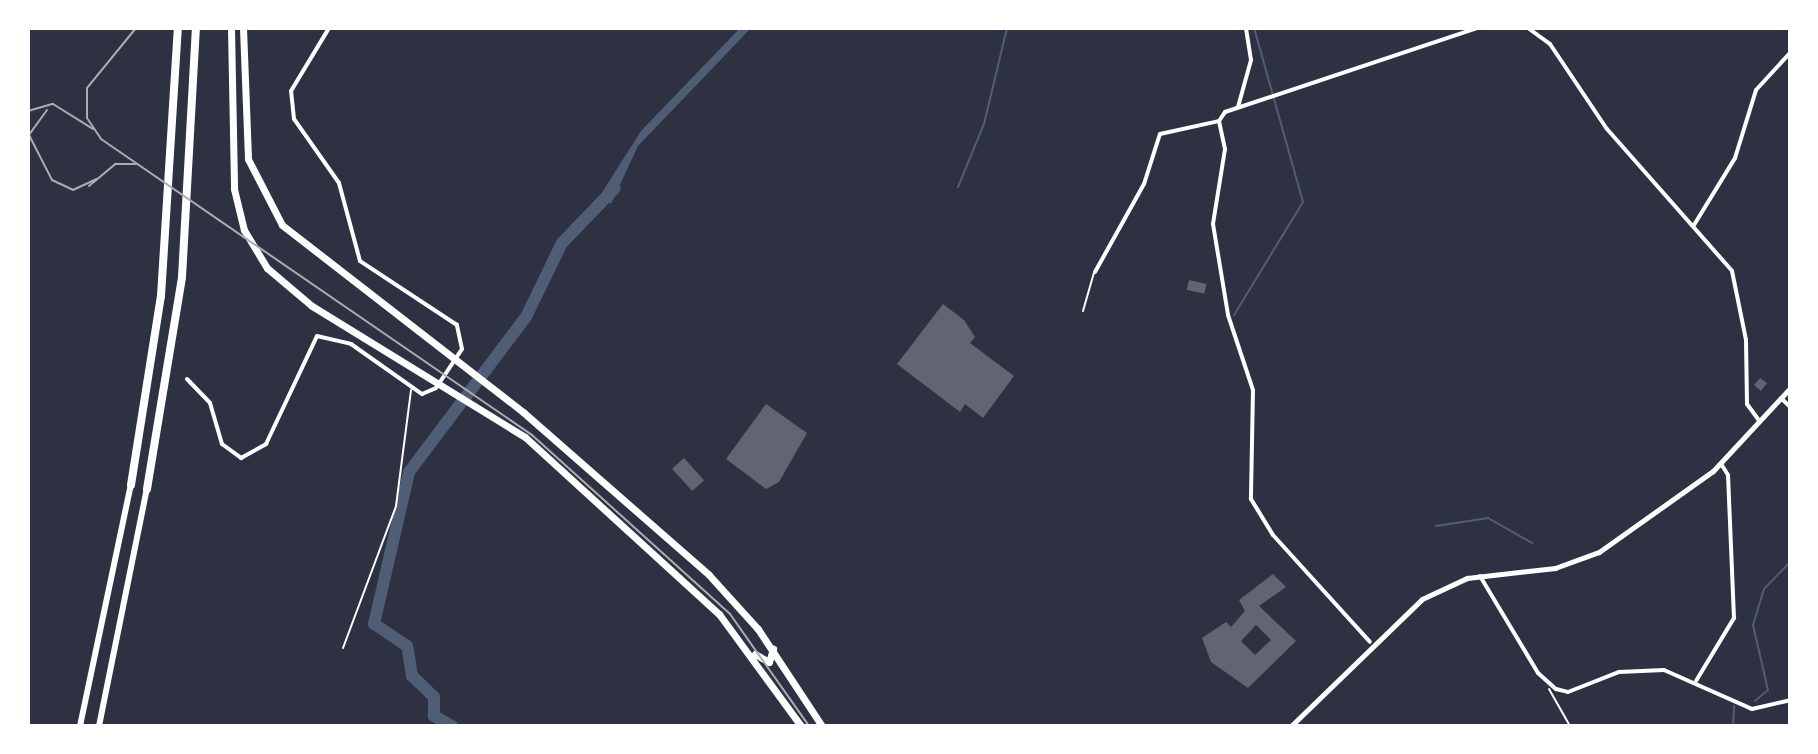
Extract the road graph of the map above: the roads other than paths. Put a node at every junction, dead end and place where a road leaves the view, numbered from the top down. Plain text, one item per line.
1 (176, 28) edge
2 (199, 28) edge
3 (231, 28) edge
4 (243, 28) edge
5 (329, 28) edge
6 (1246, 28) edge
7 (1478, 28) edge
8 (1528, 28) edge
9 (1790, 53) edge
10 (1238, 107) junction
11 (1219, 121) junction
12 (1694, 225) junction
13 (1095, 272) joint
14 (1083, 311) dead end
15 (455, 360) junction
16 (187, 379) dead end
17 (442, 380) junction
18 (1790, 388) edge
19 (411, 390) junction
20 (1781, 398) junction
21 (1790, 407) edge
22 (1760, 422) junction
23 (1721, 464) junction
24 (131, 485) joint
25 (606, 485) junction
26 (147, 489) joint
27 (590, 499) junction
28 (1480, 576) junction
29 (1370, 642) junction
30 (745, 645) junction
31 (772, 647) junction
32 (343, 648) dead end
33 (1696, 681) junction
34 (1790, 700) edge
35 (80, 726) edge
36 (99, 726) edge
37 (801, 726) edge
38 (822, 726) edge
39 (1291, 726) edge

1 - 24 highway
2 - 26 highway
3 - 17 main road
4 - 15 main road
5 - 15 street
6 - 10 street
7 - 10 street
8 - 12 street
9 - 12 street
10 - 11 street
11 - 13 street
11 - 29 street
12 - 22 street
13 - 14 lane
15 - 17 street
15 - 25 main road
16 - 19 street
17 - 19 street
17 - 27 main road
18 - 20 street
19 - 32 lane
20 - 21 street
20 - 22 street
22 - 23 street
23 - 28 street
23 - 33 street
24 - 35 main road
25 - 27 main road
25 - 31 main road
26 - 36 main road
27 - 30 main road
28 - 29 street
28 - 33 street
29 - 39 street
30 - 31 main road
30 - 37 main road
31 - 38 main road
33 - 34 street

